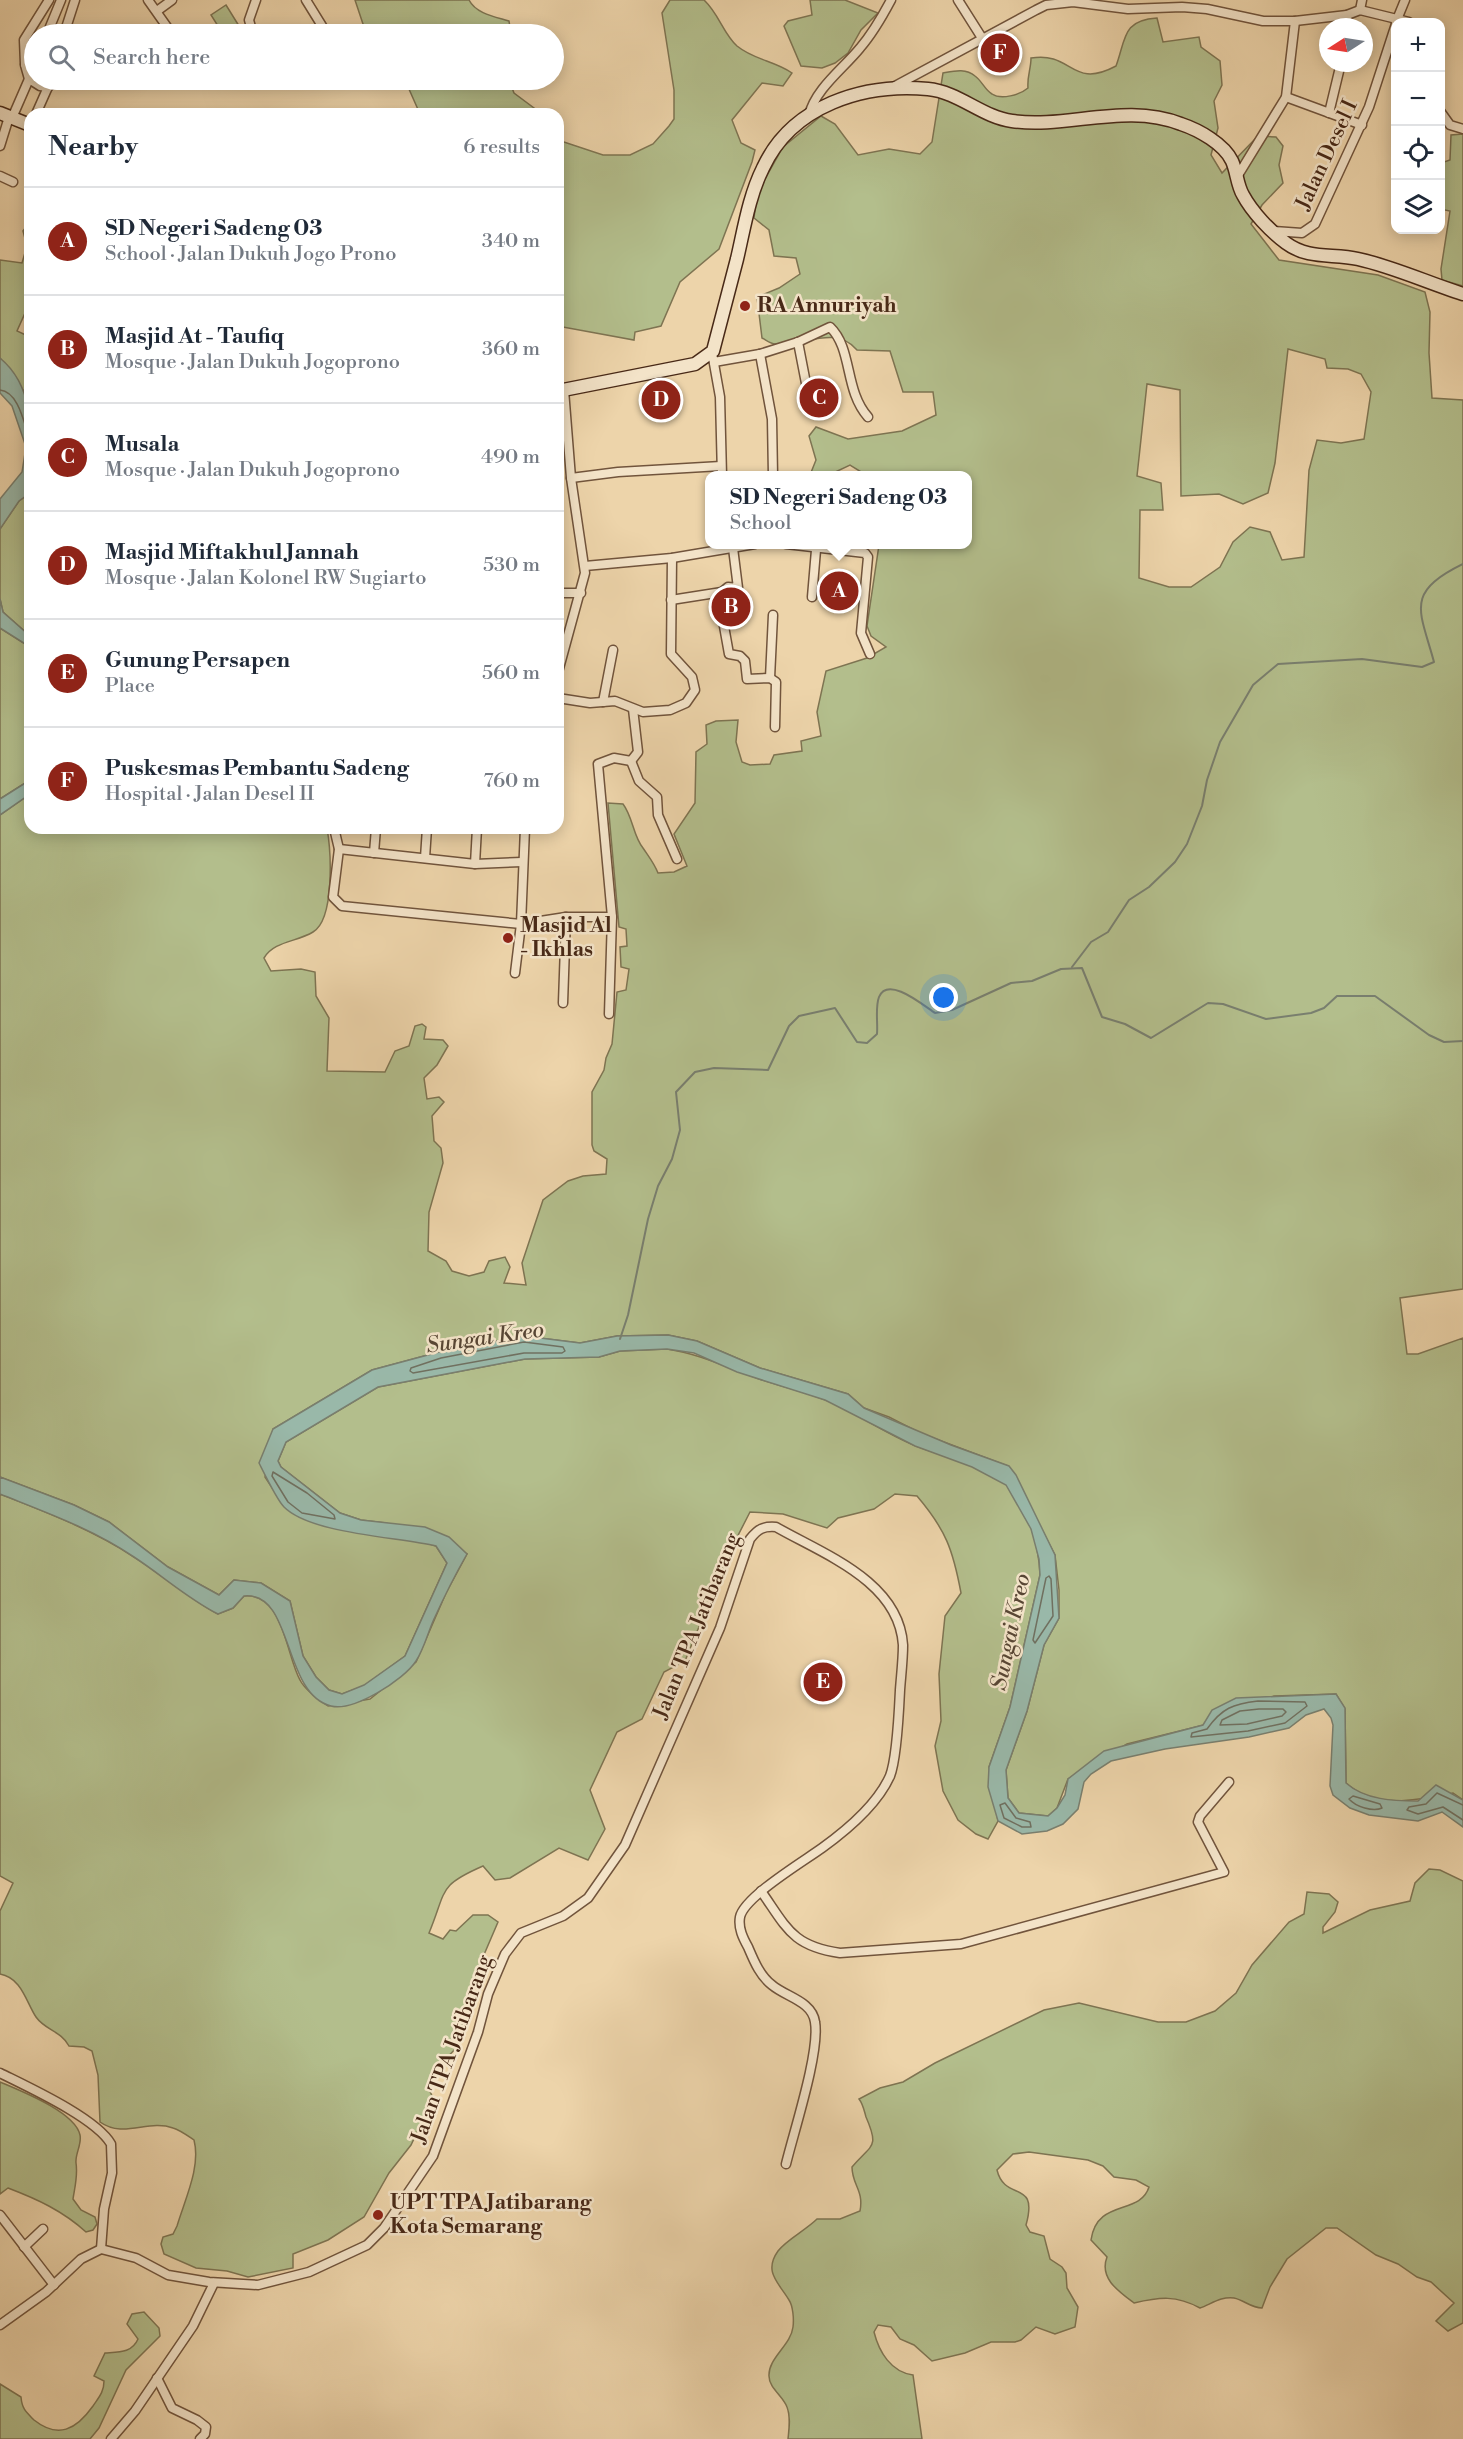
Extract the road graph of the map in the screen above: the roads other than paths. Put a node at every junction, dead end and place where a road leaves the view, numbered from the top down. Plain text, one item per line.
1 (49, 0) edge
2 (61, 0) edge
3 (75, 0) edge
4 (148, 0) edge
5 (172, 0) edge
6 (256, 0) edge
7 (306, 0) edge
8 (891, 0) edge
9 (958, 0) edge
10 (1035, 0) edge
11 (1362, 0) edge
12 (1405, 0) edge
13 (1073, 1) edge
14 (1110, 3) edge
15 (1182, 4) edge
16 (1046, 5) junction
17 (1360, 10) junction
18 (157, 11) junction
19 (1347, 15) junction
20 (1347, 18) edge
21 (1398, 18) edge
22 (1391, 20) edge
23 (1295, 21) junction
24 (34, 24) edge
25 (52, 24) edge
26 (67, 24) edge
27 (165, 24) edge
28 (250, 24) edge
29 (321, 24) edge
30 (1391, 37) edge
31 (982, 38) junction
32 (1339, 72) edge
33 (24, 87) edge
34 (893, 87) junction
35 (47, 90) edge
36 (1286, 97) junction
37 (39, 108) edge
38 (1329, 113) junction
39 (809, 115) junction
40 (7, 116) edge
41 (1445, 118) edge
42 (24, 123) edge
43 (1362, 125) junction
44 (1463, 129) edge
45 (0, 146) edge
46 (0, 176) edge
47 (1237, 177) junction
48 (14, 182) dead end
49 (1274, 231) junction
50 (1463, 294) edge
51 (798, 342) junction
52 (760, 354) junction
53 (713, 357) junction
54 (564, 389) edge
55 (810, 404) dead end
56 (564, 416) edge
57 (868, 417) dead end
58 (705, 471) edge
59 (722, 471) edge
60 (773, 471) edge
61 (571, 478) junction
62 (717, 549) edge
63 (728, 549) edge
64 (811, 549) edge
65 (835, 549) edge
66 (856, 549) edge
67 (816, 550) junction
68 (672, 558) junction
69 (585, 566) junction
70 (722, 592) junction
71 (564, 593) edge
72 (581, 593) junction
73 (812, 597) dead end
74 (671, 600) junction
75 (773, 615) dead end
76 (613, 650) dead end
77 (564, 651) edge
78 (870, 654) dead end
79 (770, 678) junction
80 (564, 699) edge
81 (603, 702) junction
82 (633, 709) junction
83 (775, 727) dead end
84 (631, 761) junction
85 (335, 834) edge
86 (376, 834) edge
87 (427, 834) edge
88 (476, 834) edge
89 (524, 834) edge
90 (339, 849) junction
91 (374, 853) junction
92 (425, 858) junction
93 (677, 859) dead end
94 (522, 862) junction
95 (474, 864) junction
96 (566, 917) junction
97 (612, 917) junction
98 (521, 924) junction
99 (515, 973) dead end
100 (563, 1003) dead end
101 (609, 1014) dead end
102 (1229, 1782) dead end
103 (760, 1891) junction
104 (0, 2073) edge
105 (786, 2164) dead end
106 (0, 2215) edge
107 (44, 2229) dead end
108 (24, 2247) junction
109 (101, 2249) junction
110 (214, 2283) junction
111 (54, 2285) junction
112 (0, 2325) edge
113 (157, 2378) junction
114 (111, 2439) edge
115 (200, 2439) edge

1 - 24 street
2 - 25 street
3 - 26 street
4 - 18 street
5 - 18 street
6 - 28 street
7 - 29 street
8 - 39 street
9 - 31 street
10 - 16 street
11 - 17 street
12 - 21 street, Jalan Desel I
13 - 14 street
13 - 16 street
14 - 15 street
15 - 23 street
16 - 31 street
17 - 19 street
17 - 22 street
18 - 27 street
19 - 20 street
19 - 23 street
23 - 36 street
30 - 43 street, Jalan Desel I
31 - 34 street
32 - 38 street
33 - 40 street
34 - 39 main road
34 - 47 main road
35 - 37 street
36 - 38 street
36 - 47 street
38 - 43 street
39 - 53 main road
40 - 42 main road
40 - 45 street
41 - 44 street
43 - 49 street, Jalan Desel I
46 - 48 street
47 - 49 main road
49 - 50 main road
51 - 52 street
51 - 55 street
51 - 57 street
52 - 53 street
52 - 60 street
53 - 54 main road
53 - 59 street
56 - 61 street
58 - 61 street
61 - 69 street
62 - 68 street
63 - 70 street
64 - 67 street
65 - 67 street
66 - 78 street
67 - 73 street
68 - 69 street
68 - 74 street
69 - 72 street
70 - 74 street
70 - 79 street
71 - 72 street
72 - 77 street
74 - 82 street
75 - 79 street
76 - 81 street
79 - 83 street
80 - 81 street
81 - 82 street
82 - 84 street
84 - 93 street
84 - 97 street
85 - 90 street
86 - 91 street
87 - 92 street
88 - 95 street
89 - 94 street
90 - 91 street
90 - 98 street
91 - 92 street
92 - 95 street
94 - 95 street
94 - 98 street
96 - 97 street
96 - 98 street
96 - 100 street
97 - 101 street
98 - 99 street
102 - 103 street
103 - 105 street
103 - 110 street, Jalan TPA Jatibarang
104 - 109 street
106 - 108 street
107 - 108 street
108 - 111 street
109 - 110 street, Jalan TPA Jatibarang
109 - 111 street
110 - 113 street
111 - 112 street
113 - 114 street
113 - 115 street

